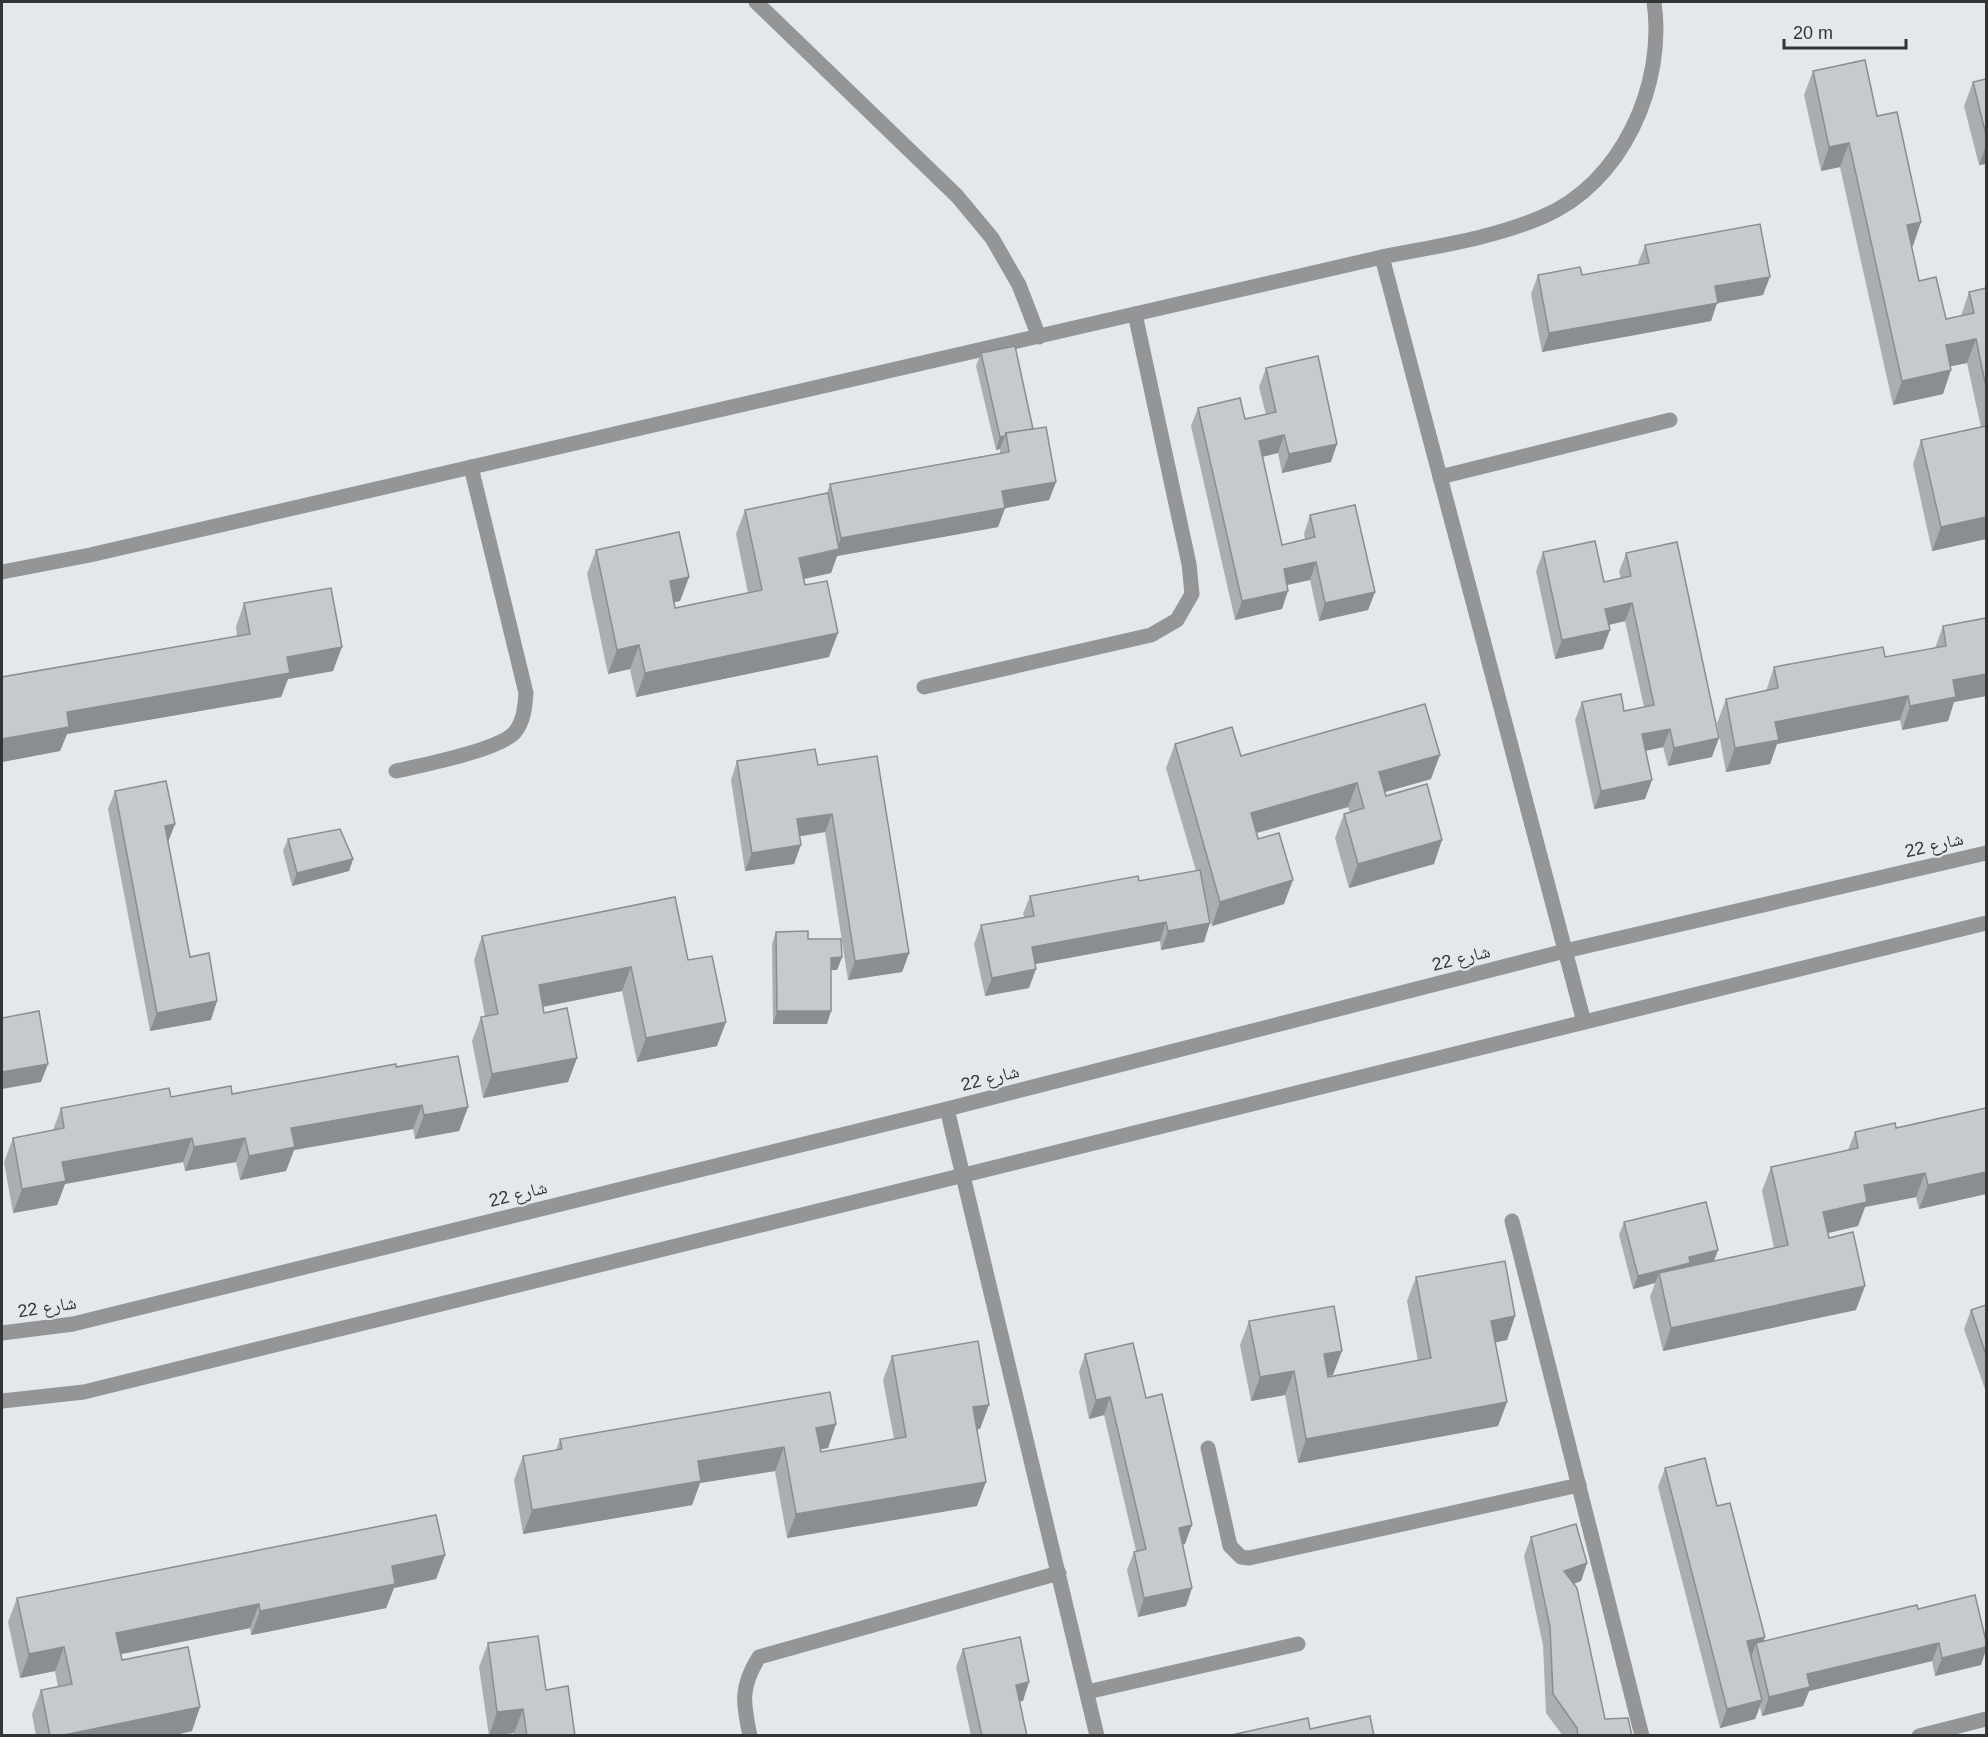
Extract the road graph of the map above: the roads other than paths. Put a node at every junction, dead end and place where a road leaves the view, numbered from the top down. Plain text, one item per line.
1 (756, 2) edge
2 (1654, 2) edge
3 (1383, 257) junction
4 (1135, 315) junction
5 (1039, 337) junction
6 (1670, 420) dead end
7 (471, 467) junction
8 (1440, 477) junction
9 (2, 572) edge
10 (924, 687) dead end
11 (396, 771) dead end
12 (1986, 853) edge
13 (1986, 923) edge
14 (1565, 951) junction
15 (1584, 1022) junction
16 (947, 1108) junction
17 (964, 1173) junction
18 (1512, 1221) dead end
19 (2, 1333) edge
20 (2, 1401) edge
21 (1208, 1448) dead end
22 (1579, 1485) junction
23 (1059, 1573) junction
24 (1298, 1644) dead end
25 (1087, 1692) junction
26 (1986, 1719) edge
27 (750, 1736) edge
28 (1097, 1736) edge
29 (1642, 1736) edge
30 (1919, 1736) edge

1 - 5 street
2 - 3 street
3 - 4 street
3 - 8 street
4 - 5 street
4 - 10 street
5 - 7 street
6 - 8 street
7 - 9 street
7 - 11 street
8 - 14 street
12 - 14 street, شارع 22
13 - 15 street
14 - 15 street
14 - 16 street, شارع 22
15 - 17 street
16 - 17 street
16 - 19 street, شارع 22
17 - 20 street
17 - 23 street
18 - 22 street
21 - 22 street
22 - 29 street
23 - 25 street
23 - 27 street
24 - 25 street
25 - 28 street
26 - 30 street

